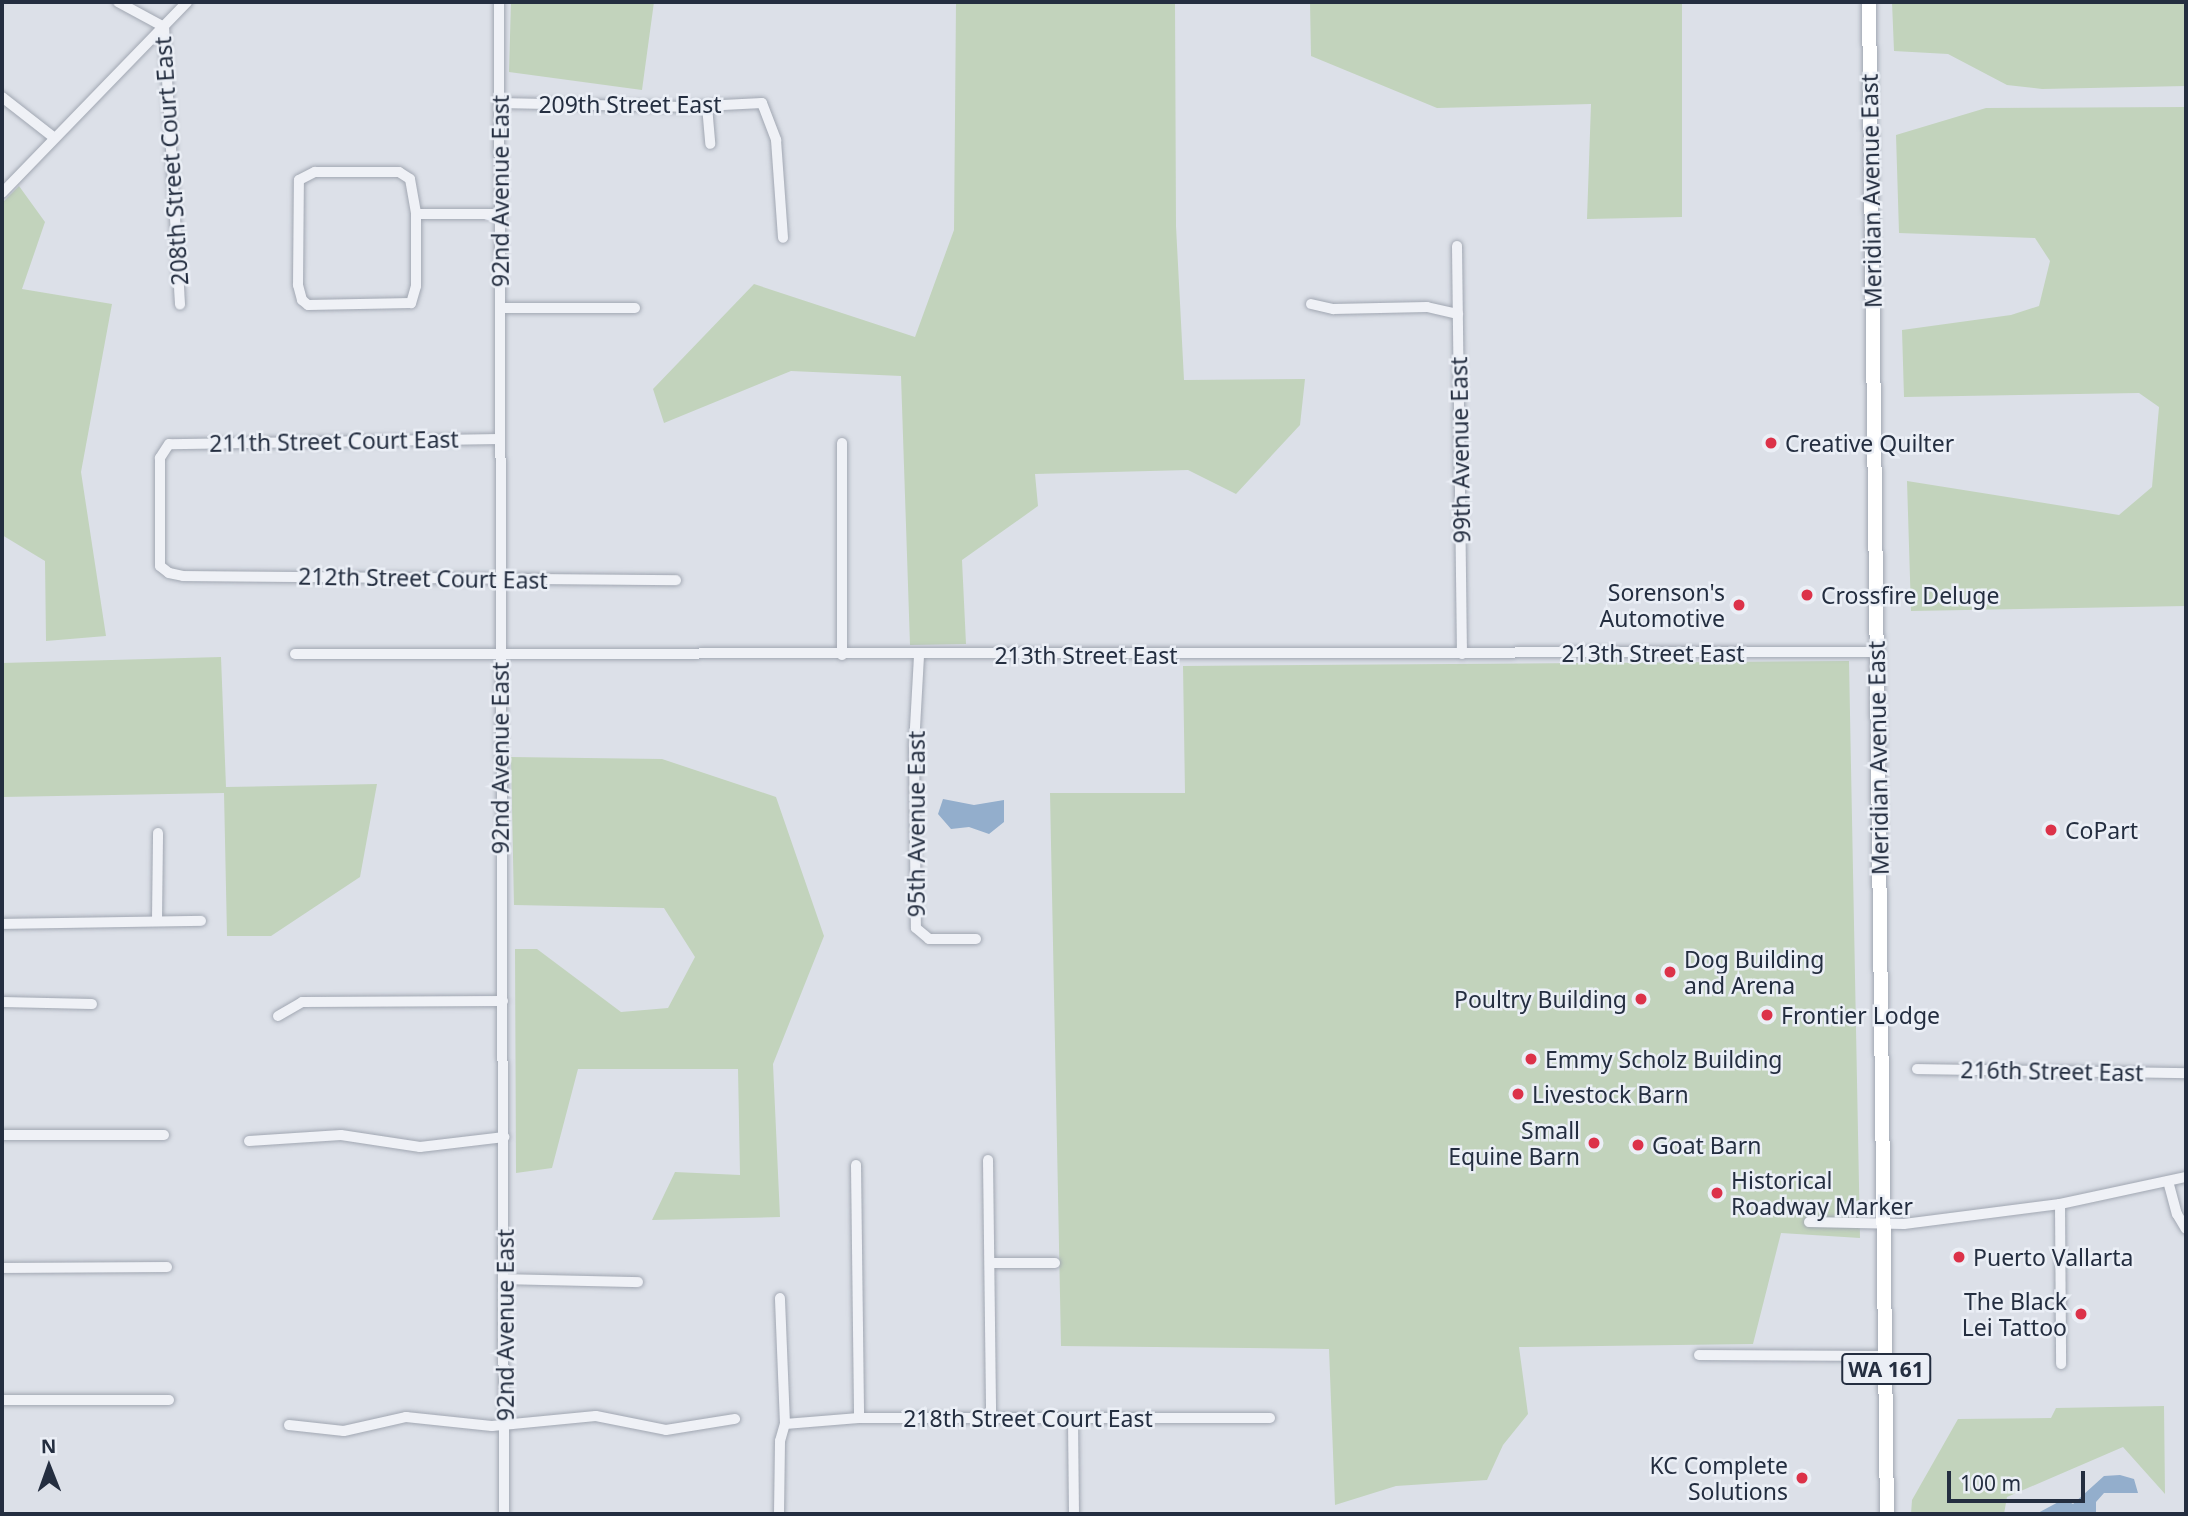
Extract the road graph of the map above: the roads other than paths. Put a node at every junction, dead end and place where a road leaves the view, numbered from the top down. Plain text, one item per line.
1 (118, 2) edge
2 (187, 2) edge
3 (499, 2) edge
4 (1869, 2) edge
5 (164, 27) junction
6 (2, 97) edge
7 (499, 103) junction
8 (708, 106) junction
9 (52, 136) junction
10 (710, 144) dead end
11 (2, 193) edge
12 (416, 214) junction
13 (501, 214) junction
14 (783, 238) dead end
15 (1457, 246) dead end
16 (1311, 304) dead end
17 (180, 305) dead end
18 (501, 308) junction
19 (635, 308) dead end
20 (1458, 314) junction
21 (500, 439) junction
22 (842, 443) dead end
23 (169, 573) joint
24 (499, 577) junction
25 (676, 580) dead end
26 (1877, 652) junction
27 (1462, 653) junction
28 (295, 654) dead end
29 (499, 654) junction
30 (842, 655) junction
31 (919, 656) junction
32 (158, 833) dead end
33 (157, 919) junction
34 (201, 921) dead end
35 (2, 924) edge
36 (976, 939) dead end
37 (503, 1001) junction
38 (2, 1002) edge
39 (92, 1004) dead end
40 (278, 1016) dead end
41 (1917, 1069) dead end
42 (2186, 1073) edge
43 (2, 1135) edge
44 (164, 1135) dead end
45 (504, 1138) junction
46 (249, 1141) dead end
47 (988, 1160) dead end
48 (856, 1165) dead end
49 (2186, 1177) edge
50 (2168, 1181) junction
51 (2060, 1204) junction
52 (1809, 1222) dead end
53 (1885, 1224) junction
54 (2186, 1229) edge
55 (991, 1263) junction
56 (1055, 1263) dead end
57 (167, 1267) dead end
58 (2, 1268) edge
59 (504, 1279) junction
60 (638, 1282) dead end
61 (780, 1298) dead end
62 (1699, 1355) dead end
63 (1886, 1356) junction
64 (2061, 1364) dead end
65 (2, 1400) edge
66 (169, 1400) dead end
67 (859, 1418) junction
68 (992, 1418) junction
69 (1270, 1418) dead end
70 (735, 1419) dead end
71 (1073, 1419) junction
72 (506, 1424) junction
73 (786, 1424) junction
74 (289, 1425) dead end
75 (504, 1514) edge
76 (779, 1514) edge
77 (1074, 1514) edge
78 (1887, 1514) edge

1 - 5 street, 208th Street Court East
2 - 5 street
3 - 7 street, 92nd Avenue East
4 - 26 main road, Meridian Avenue East / WA 161
5 - 9 street
5 - 17 street, 208th Street Court East
6 - 9 street
7 - 8 street, 209th Street East
7 - 13 street, 92nd Avenue East
8 - 10 street
8 - 14 street, 209th Street East
9 - 11 street
12 - 12 street
12 - 13 street
13 - 18 street, 92nd Avenue East
15 - 20 street, 99th Avenue East
16 - 20 street
18 - 19 street
18 - 21 street, 92nd Avenue East
20 - 27 street, 99th Avenue East
21 - 23 street, 211th Street Court East
21 - 24 street, 92nd Avenue East
22 - 30 street
23 - 24 street, 212th Street Court East
24 - 25 street, 212th Street Court East
24 - 29 street, 92nd Avenue East
26 - 27 street, 213th Street East
26 - 53 main road, Meridian Avenue East / WA 161
27 - 31 street, 213th Street East
28 - 29 street, 213th Street East
29 - 30 street, 213th Street East
29 - 37 street, 92nd Avenue East
30 - 31 street, 213th Street East
31 - 36 street, 95th Avenue East
32 - 33 street
33 - 34 street
33 - 35 street
37 - 40 street
37 - 45 street, 92nd Avenue East
38 - 39 street
41 - 42 street, 216th Street East
43 - 44 street
45 - 46 street
45 - 59 street, 92nd Avenue East
47 - 55 street
48 - 67 street
49 - 50 street
50 - 51 street
50 - 54 street
51 - 53 street
51 - 64 street
52 - 53 street
53 - 63 main road, Meridian Avenue East / WA 161
55 - 56 street
55 - 68 street
57 - 58 street
59 - 60 street
59 - 72 street, 92nd Avenue East
61 - 73 street
62 - 63 street
63 - 78 main road, Meridian Avenue East / WA 161
65 - 66 street
67 - 68 street, 218th Street Court East
67 - 73 street, 218th Street Court East
68 - 71 street, 218th Street Court East
69 - 71 street, 218th Street Court East
70 - 72 street
71 - 77 street
72 - 74 street
72 - 75 street, 92nd Avenue East
73 - 76 street

